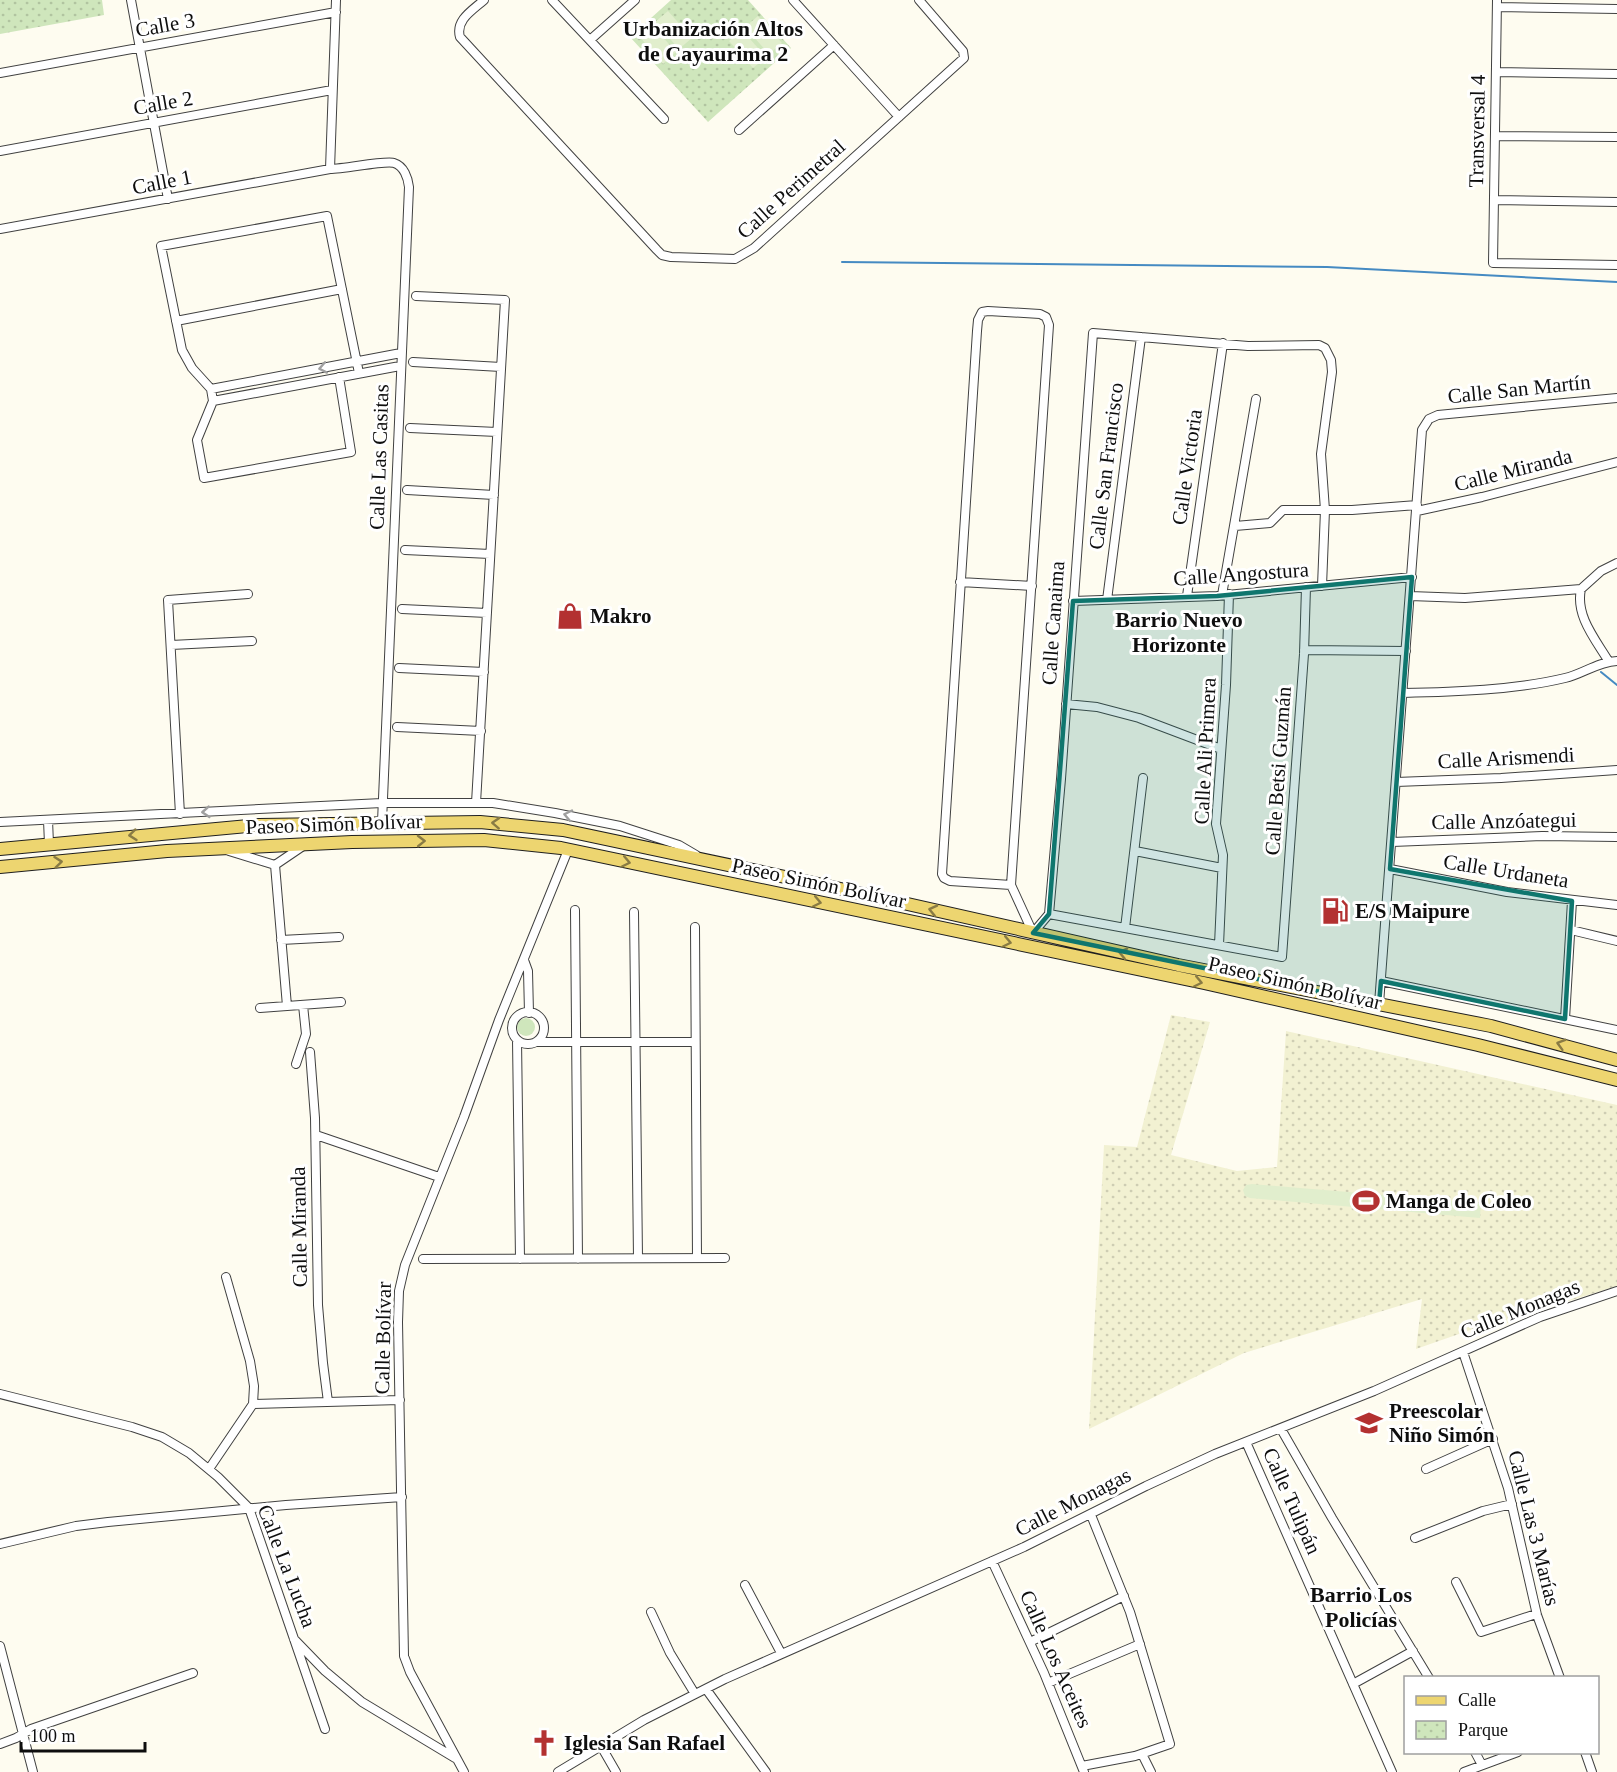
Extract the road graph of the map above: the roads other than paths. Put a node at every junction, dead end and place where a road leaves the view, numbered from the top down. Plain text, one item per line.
1 (131, 0) edge
2 (336, 0) edge
3 (484, 0) edge
4 (552, 0) edge
5 (635, 0) edge
6 (793, 0) edge
7 (919, 0) edge
8 (1497, 4) edge
9 (1617, 9) edge
10 (336, 12) junction
11 (590, 40) junction
12 (834, 45) junction
13 (140, 47) junction
14 (1496, 72) junction
15 (0, 73) edge
16 (1617, 74) edge
17 (332, 90) junction
18 (899, 117) junction
19 (664, 119) dead end
20 (154, 123) junction
21 (739, 130) dead end
22 (1495, 136) junction
23 (1617, 137) edge
24 (0, 151) edge
25 (330, 169) junction
26 (168, 199) junction
27 (1494, 200) junction
28 (1617, 201) edge
29 (0, 229) edge
30 (1617, 265) edge
31 (342, 289) junction
32 (416, 296) dead end
33 (176, 321) junction
34 (1141, 337) junction
35 (1223, 344) junction
36 (401, 353) junction
37 (357, 361) junction
38 (413, 362) dead end
39 (400, 366) junction
40 (501, 367) junction
41 (359, 374) junction
42 (339, 377) junction
43 (211, 389) junction
44 (1617, 398) edge
45 (1256, 399) dead end
46 (213, 401) junction
47 (410, 428) dead end
48 (497, 432) junction
49 (1617, 462) edge
50 (407, 490) dead end
51 (494, 495) junction
52 (1417, 508) junction
53 (1325, 510) junction
54 (1235, 526) junction
55 (405, 550) dead end
56 (490, 554) junction
57 (1617, 563) edge
58 (1412, 578) junction
59 (960, 582) junction
60 (1032, 586) junction
61 (1322, 586) junction
62 (1306, 587) junction
63 (1581, 589) junction
64 (248, 594) dead end
65 (1225, 595) junction
66 (1187, 596) junction
67 (1410, 596) junction
68 (1107, 600) junction
69 (1073, 601) junction
70 (402, 609) dead end
71 (487, 613) junction
72 (252, 641) dead end
73 (171, 645) junction
74 (1304, 650) junction
75 (1406, 651) junction
76 (1613, 662) edge
77 (399, 668) dead end
78 (484, 672) junction
79 (1403, 693) junction
80 (1066, 704) junction
81 (397, 727) dead end
82 (481, 731) junction
83 (1221, 750) junction
84 (1617, 770) edge
85 (1143, 778) dead end
86 (1396, 782) junction
87 (382, 803) junction
88 (476, 803) junction
89 (180, 814) junction
90 (48, 820) junction
91 (0, 822) edge
92 (382, 822) junction
93 (575, 832) junction
94 (1617, 837) edge
95 (1392, 842) junction
96 (49, 844) junction
97 (306, 844) junction
98 (219, 848) junction
99 (0, 849) edge
100 (568, 850) junction
101 (1135, 851) junction
102 (702, 859) junction
103 (274, 865) junction
104 (0, 867) edge
105 (1222, 868) junction
106 (1390, 869) junction
107 (1011, 885) junction
108 (1572, 901) junction
109 (1617, 905) edge
110 (575, 910) dead end
111 (634, 912) dead end
112 (1049, 914) junction
113 (694, 927) dead end
114 (1125, 928) junction
115 (1570, 930) junction
116 (1033, 933) junction
117 (339, 937) dead end
118 (281, 940) junction
119 (1617, 940) edge
120 (1219, 945) junction
121 (1030, 947) junction
122 (524, 960) junction
123 (1381, 981) junction
124 (341, 1002) dead end
125 (1379, 1004) junction
126 (303, 1005) junction
127 (287, 1006) junction
128 (260, 1008) dead end
129 (529, 1013) junction
130 (1565, 1019) junction
131 (1617, 1029) edge
132 (517, 1040) junction
133 (537, 1042) junction
134 (695, 1042) junction
135 (310, 1052) dead end
136 (1617, 1060) edge
137 (296, 1064) dead end
138 (1617, 1080) edge
139 (316, 1135) junction
140 (440, 1177) junction
141 (638, 1258) junction
142 (697, 1258) junction
143 (725, 1258) dead end
144 (423, 1259) dead end
145 (520, 1259) junction
146 (578, 1259) junction
147 (226, 1277) dead end
148 (1617, 1291) edge
149 (1463, 1352) junction
150 (0, 1394) edge
151 (400, 1400) junction
152 (328, 1402) junction
153 (253, 1404) junction
154 (1281, 1429) junction
155 (1493, 1439) junction
156 (1246, 1442) junction
157 (209, 1469) junction
158 (1426, 1469) dead end
159 (402, 1497) junction
160 (1512, 1504) junction
161 (249, 1508) junction
162 (1091, 1515) junction
163 (1414, 1538) dead end
164 (0, 1544) edge
165 (992, 1561) junction
166 (1456, 1582) dead end
167 (745, 1585) dead end
168 (1124, 1596) junction
169 (651, 1612) dead end
170 (1536, 1614) junction
171 (293, 1638) junction
172 (1030, 1642) junction
173 (1140, 1644) junction
174 (0, 1646) edge
175 (1413, 1651) junction
176 (781, 1653) junction
177 (193, 1672) dead end
178 (1428, 1676) edge
179 (1560, 1676) edge
180 (1048, 1683) junction
181 (1353, 1684) junction
182 (706, 1689) junction
183 (695, 1694) junction
184 (325, 1729) dead end
185 (23, 1734) junction
186 (0, 1744) edge
187 (601, 1746) junction
188 (1142, 1754) junction
189 (1476, 1754) edge
190 (1512, 1754) edge
191 (1587, 1754) edge
192 (458, 1760) junction
193 (1482, 1765) junction
194 (1083, 1769) edge
195 (33, 1772) edge
196 (464, 1772) edge
197 (558, 1772) edge
198 (615, 1772) edge
199 (766, 1772) edge
200 (1151, 1772) edge
201 (1392, 1772) edge
202 (1464, 1772) edge
203 (1592, 1772) edge

1 - 13 street
2 - 10 street
3 - 18 street, Calle Perimetral
4 - 11 street
5 - 11 street
6 - 12 street
7 - 18 street, Calle Perimetral
8 - 9 street
8 - 14 street, Transversal 4
10 - 13 street, Calle 3
10 - 17 street
11 - 19 street
12 - 18 street
12 - 21 street
13 - 15 street, Calle 3
13 - 20 street
14 - 16 street
14 - 22 street, Transversal 4
17 - 20 street, Calle 2
17 - 25 street
20 - 24 street, Calle 2
20 - 26 street
22 - 23 street
22 - 27 street, Transversal 4
25 - 26 street, Calle 1
25 - 36 street, Calle Las Casitas
26 - 29 street, Calle 1
27 - 28 street
27 - 30 street, Transversal 4
31 - 33 street
31 - 33 street
31 - 37 street
32 - 40 street
33 - 43 street
34 - 35 street
34 - 68 street, Calle San Francisco
34 - 69 street, Calle Canaima
35 - 53 street
35 - 66 street, Calle Victoria
36 - 37 street
36 - 39 street, Calle Las Casitas
37 - 41 street
37 -> 43 street
38 - 40 street
39 - 41 street
39 - 87 street, Calle Las Casitas
40 - 48 street
41 - 42 street
42 - 46 street
42 - 46 street
43 - 46 street
44 - 52 street, Calle San Martín
45 - 54 street, Calle Ali Primera
47 - 48 street
48 - 51 street
49 - 52 street, Calle Miranda
50 - 51 street
51 - 56 street
52 - 53 street, Calle Miranda
52 - 58 street
53 - 54 street, Calle Miranda
53 - 61 street
54 - 65 street, Calle Ali Primera
55 - 56 street
56 - 71 street
57 - 63 street
58 - 61 street, Calle Angostura
58 - 67 street
59 - 60 street
59 - 60 street
59 - 107 street
60 - 107 street
61 - 62 street, Calle Angostura
62 - 65 street, Calle Angostura
62 - 74 street, Calle Betsi Guzmán
63 - 67 street
63 - 76 street
64 - 73 street
65 - 66 street, Calle Angostura
65 - 83 street, Calle Ali Primera
66 - 68 street, Calle Angostura
67 - 75 street
68 - 69 street, Calle Angostura
69 - 80 street, Calle Canaima
70 - 71 street
71 - 78 street
72 - 73 street
73 - 89 street
74 - 75 street
74 - 120 street, Calle Betsi Guzmán
75 - 79 street
76 - 79 street
77 - 78 street
78 - 82 street
79 - 86 street
80 - 83 street
80 - 112 street, Calle Canaima
81 - 82 street
82 - 88 street
83 - 105 street, Calle Ali Primera
84 - 86 street, Calle Arismendi
85 - 101 street
86 - 95 street
87 - 88 street, Paseo Simón Bolívar
87 -> 89 street, Paseo Simón Bolívar
87 - 92 street, Calle Las Casitas
102 -> 88 street, Paseo Simón Bolívar
89 - 90 street, Paseo Simón Bolívar
90 - 91 street, Paseo Simón Bolívar
90 - 96 street
93 -> 92 main road, Paseo Simón Bolívar
92 -> 96 main road, Paseo Simón Bolívar
93 - 100 main road
93 - 102 main road, Paseo Simón Bolívar
94 - 95 street, Calle Anzóategui
95 - 106 street
96 - 99 main road, Paseo Simón Bolívar
97 - 98 main road, Paseo Simón Bolívar
97 -> 100 main road, Paseo Simón Bolívar
97 - 103 street
98 - 103 street
104 -> 98 main road, Paseo Simón Bolívar
100 -> 121 main road, Paseo Simón Bolívar
100 - 122 street, Calle Bolívar
101 - 105 street
101 - 114 street
116 -> 102 main road, Paseo Simón Bolívar
103 - 118 street
105 - 120 street, Calle Ali Primera
106 - 108 street, Calle Urdaneta
106 - 123 street
107 - 116 street
108 - 109 street, Calle Urdaneta
108 - 115 street
110 - 146 street
111 - 141 street
112 - 114 street
112 - 116 street
113 - 134 street
114 - 120 street
115 - 119 street
115 - 130 street
116 - 121 main road
125 -> 116 main road, Paseo Simón Bolívar
117 - 118 street
118 - 127 street
121 -> 138 main road, Paseo Simón Bolívar
122 - 129 street
122 - 140 street, Calle Bolívar
123 - 125 street
123 - 130 street, Paseo Simón Bolívar
124 - 126 street
136 -> 125 main road, Paseo Simón Bolívar
126 - 127 street
126 - 137 street
127 - 128 street
129 - 132 street
129 - 133 street
130 - 131 street, Paseo Simón Bolívar
132 - 133 street
132 - 145 street
133 - 134 street
134 - 142 street
135 - 139 street, Calle Miranda
139 - 140 street
139 - 152 street, Calle Miranda
140 - 151 street, Calle Bolívar
141 - 142 street
141 - 146 street
142 - 143 street
144 - 145 street
145 - 146 street
147 - 153 street
148 - 149 street, Calle Monagas
149 - 154 street, Calle Monagas
149 - 155 street, Calle Las 3 Marías
150 - 157 street, Calle La Lucha
151 - 152 street
151 - 159 street, Calle Bolívar
152 - 153 street
153 - 157 street
154 - 156 street, Calle Monagas
154 - 175 street
155 - 158 street
155 - 160 street, Calle Las 3 Marías
156 - 162 street, Calle Monagas
156 - 181 street, Calle Tulipán
157 - 161 street, Calle La Lucha
159 - 161 street
159 - 192 street, Calle Bolívar
160 - 163 street
160 - 170 street, Calle Las 3 Marías
161 - 164 street
161 - 171 street, Calle La Lucha
162 - 165 street, Calle Monagas
162 - 168 street
165 - 172 street, Calle Los Aceites
165 - 176 street, Calle Monagas
166 - 170 street
167 - 176 street
168 - 172 street
168 - 173 street
169 - 183 street
170 - 179 street, Calle Las 3 Marías
171 - 184 street
171 - 192 street, Calle La Lucha
172 - 180 street, Calle Los Aceites
173 - 180 street
173 - 188 street
174 - 185 street
175 - 178 street
175 - 181 street
176 - 182 street, Calle Monagas
177 - 185 street
180 - 194 street, Calle Los Aceites
181 - 201 street, Calle Tulipán
182 - 183 street, Calle Monagas
182 - 199 street
183 - 187 street, Calle Monagas
185 - 186 street
185 - 195 street
187 - 197 street, Calle Monagas
187 - 198 street
188 - 194 street
188 - 200 street
189 - 193 street
190 - 193 street
191 - 203 street
192 - 196 street, Calle Bolívar
193 - 202 street

